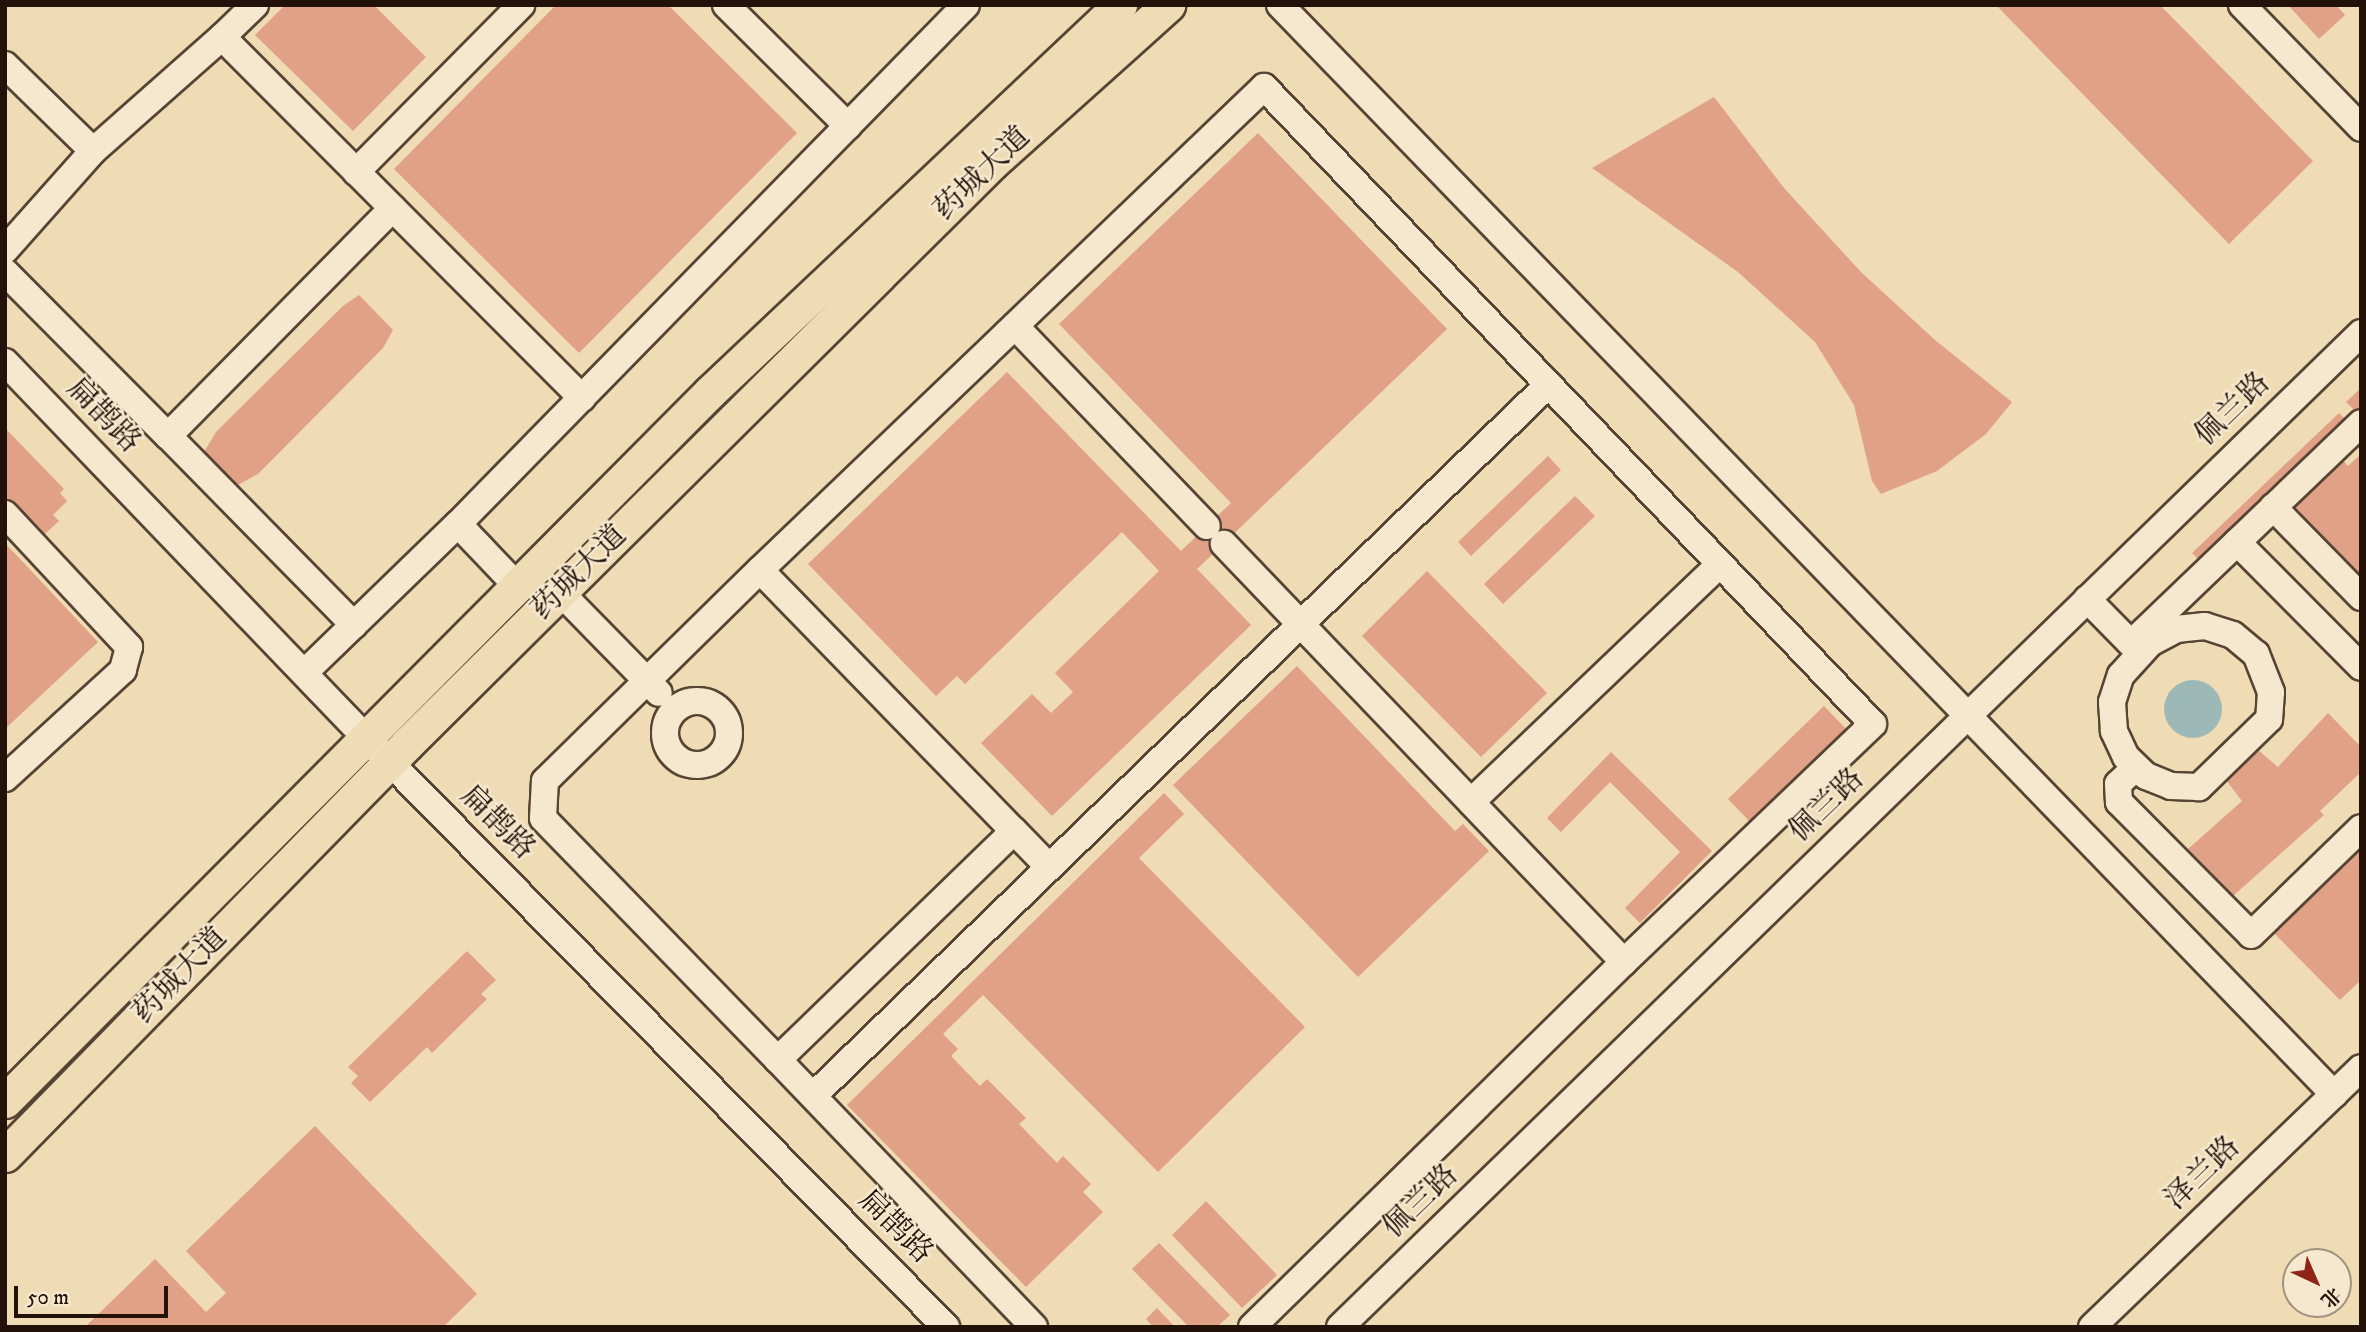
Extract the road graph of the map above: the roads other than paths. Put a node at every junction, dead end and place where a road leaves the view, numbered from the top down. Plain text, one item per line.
1 (255, 5) edge
2 (521, 5) edge
3 (726, 5) edge
4 (966, 5) edge
5 (1120, 5) edge
6 (1168, 5) edge
7 (1280, 5) edge
8 (2242, 5) edge
9 (222, 37) junction
10 (5, 65) edge
11 (848, 126) junction
12 (2361, 128) edge
13 (93, 151) junction
14 (356, 172) junction
15 (393, 208) junction
16 (5, 250) edge
17 (5, 272) edge
18 (1015, 326) junction
19 (2361, 333) edge
20 (5, 362) edge
21 (1548, 385) junction
22 (582, 398) junction
23 (2361, 423) edge
24 (168, 436) junction
25 (2273, 507) junction
26 (5, 513) edge
27 (458, 524) junction
28 (2237, 542) junction
29 (1720, 564) junction
30 (760, 570) junction
31 (517, 586) junction
32 (561, 592) junction
33 (2361, 597) edge
34 (2087, 599) junction
35 (1301, 624) junction
36 (354, 625) junction
37 (2135, 649) junction
38 (2361, 667) edge
39 (304, 673) junction
40 (648, 682) junction
41 (675, 710) dead end
42 (1967, 715) junction
43 (366, 738) junction
44 (390, 762) junction
45 (2135, 768) junction
46 (5, 778) edge
47 (1471, 802) junction
48 (2361, 828) edge
49 (1014, 831) junction
50 (1049, 867) junction
51 (1624, 962) junction
52 (778, 1060) junction
53 (2361, 1068) edge
54 (2334, 1094) junction
55 (813, 1096) junction
56 (5, 1101) edge
57 (5, 1155) edge
58 (946, 1327) edge
59 (1034, 1327) edge
60 (1251, 1327) edge
61 (1340, 1327) edge
62 (2092, 1327) edge

1 - 9 street
2 - 14 street
3 - 11 street
4 - 11 street
5 - 31 main road, 药城大道
6 - 32 main road, 药城大道
7 - 42 street
8 - 12 street
9 - 13 street
9 - 14 street
10 - 13 street
11 - 22 street
13 - 16 street
14 - 15 street
15 - 22 street
15 - 24 street
17 - 24 street
18 - 21 street
18 - 30 street
18 - 35 street
19 - 34 street, 佩兰路
20 - 39 street, 扁鹊路
21 - 29 street
21 - 35 street
22 - 27 street
23 - 25 street
24 - 36 street
25 - 28 street
25 - 33 street
26 - 46 street
27 - 31 street
27 - 36 street
28 - 37 street
28 - 38 street
29 - 47 street
29 - 51 street
30 - 40 street
30 - 49 street
31 - 43 main road, 药城大道
32 - 40 street
32 - 44 main road, 药城大道
34 - 37 street
34 - 42 street, 佩兰路
35 - 47 street
35 - 50 street
36 - 39 street
37 - 45 street
37 - 45 street
39 - 43 street, 扁鹊路
40 - 41 street
40 - 52 street
42 - 54 street
42 - 61 street, 佩兰路
43 - 44 street, 扁鹊路
43 - 56 main road, 药城大道
44 - 57 main road, 药城大道
44 - 58 street, 扁鹊路
45 - 48 street
47 - 51 street
49 - 50 street
49 - 52 street
50 - 55 street
51 - 60 street
52 - 55 street
53 - 54 street, 泽兰路
54 - 62 street, 泽兰路
55 - 59 street

